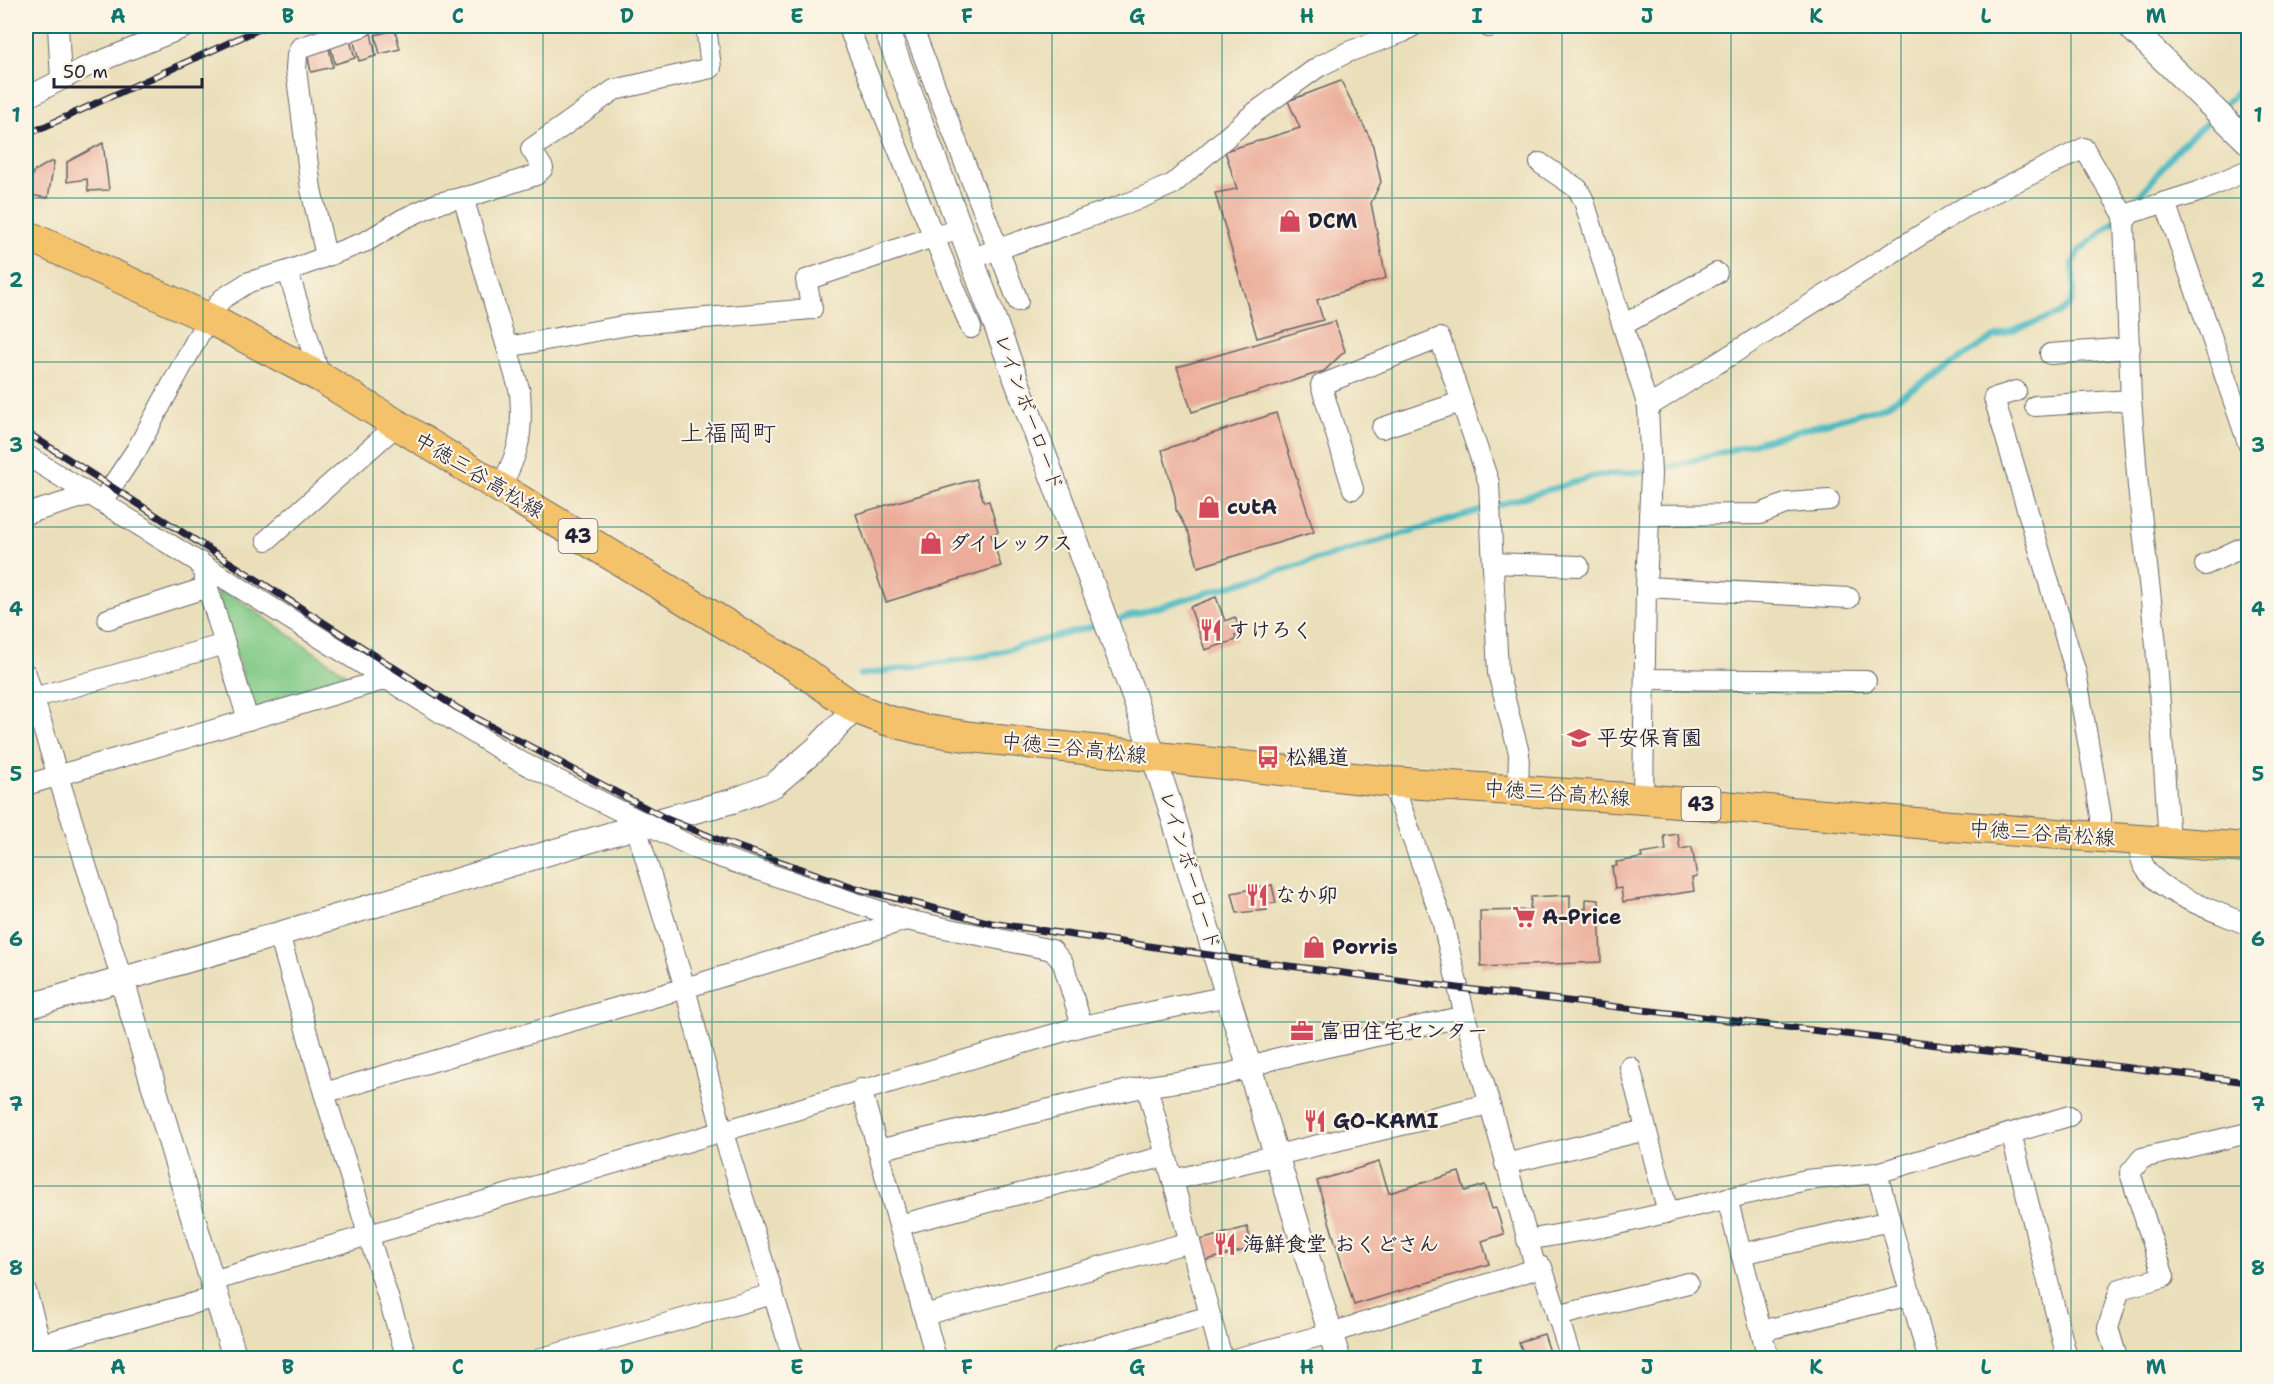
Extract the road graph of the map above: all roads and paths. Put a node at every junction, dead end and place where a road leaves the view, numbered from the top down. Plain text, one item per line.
1 (58, 26) edge
2 (188, 26) edge
3 (363, 26) edge
4 (706, 26) edge
5 (848, 26) edge
6 (885, 26) edge
7 (912, 26) edge
8 (1413, 26) edge
9 (2129, 26) edge
10 (61, 79) junction
11 (26, 98) edge
12 (2248, 142) edge
13 (1540, 163) dead end
14 (2248, 170) edge
15 (463, 197) junction
16 (2165, 202) junction
17 (2126, 219) junction
18 (962, 229) junction
19 (26, 235) edge
20 (933, 237) junction
21 (999, 250) junction
22 (326, 256) junction
23 (973, 258) junction
24 (288, 271) junction
25 (1717, 273) dead end
26 (1018, 301) dead end
27 (208, 318) junction
28 (1623, 325) junction
29 (970, 328) dead end
30 (507, 347) junction
31 (2130, 348) junction
32 (2050, 354) dead end
33 (320, 377) junction
34 (2016, 391) dead end
35 (2131, 400) junction
36 (1461, 402) junction
37 (2035, 406) dead end
38 (1648, 407) junction
39 (397, 425) junction
40 (1382, 428) dead end
41 (2248, 443) edge
42 (26, 455) edge
43 (500, 488) junction
44 (1353, 489) dead end
45 (96, 498) junction
46 (1829, 500) dead end
47 (26, 514) edge
48 (1649, 515) junction
49 (267, 540) dead end
50 (2248, 544) edge
51 (200, 562) junction
52 (1494, 563) junction
53 (2205, 565) dead end
54 (1579, 566) dead end
55 (208, 587) junction
56 (1646, 587) junction
57 (1849, 598) dead end
58 (108, 619) dead end
59 (225, 644) junction
60 (26, 674) edge
61 (387, 679) junction
62 (1645, 679) junction
63 (1866, 681) dead end
64 (33, 698) junction
65 (855, 708) junction
66 (248, 720) junction
67 (1154, 756) junction
68 (57, 776) junction
69 (1392, 782) junction
70 (26, 785) edge
71 (1518, 792) junction
72 (1643, 799) junction
73 (641, 825) junction
74 (2101, 837) junction
75 (2138, 841) junction
76 (2169, 842) junction
77 (2248, 848) edge
78 (906, 920) junction
79 (2248, 925) edge
80 (279, 934) junction
81 (122, 980) junction
82 (685, 988) junction
83 (1228, 996) junction
84 (26, 1007) edge
85 (1465, 1016) junction
86 (1082, 1026) junction
87 (1250, 1067) junction
88 (1630, 1068) dead end
89 (1147, 1087) junction
90 (861, 1089) junction
91 (324, 1093) junction
92 (1489, 1104) junction
93 (2069, 1116) dead end
94 (1646, 1130) junction
95 (723, 1133) junction
96 (2011, 1133) junction
97 (2248, 1133) edge
98 (878, 1150) junction
99 (1166, 1156) junction
100 (1277, 1156) junction
101 (1505, 1164) junction
102 (1877, 1173) junction
103 (1173, 1180) junction
104 (1727, 1198) junction
105 (1668, 1212) junction
106 (1890, 1221) junction
107 (899, 1225) junction
108 (368, 1237) junction
109 (1527, 1240) junction
110 (1190, 1242) junction
111 (1741, 1254) junction
112 (1536, 1269) junction
113 (1688, 1283) dead end
114 (215, 1289) junction
115 (26, 1291) edge
116 (773, 1294) junction
117 (1910, 1295) junction
118 (924, 1314) junction
119 (1210, 1316) junction
120 (1557, 1316) junction
121 (1761, 1331) junction
122 (1330, 1333) junction
123 (37, 1350) edge
124 (235, 1359) edge
125 (407, 1359) edge
126 (542, 1359) edge
127 (792, 1359) edge
128 (936, 1359) edge
129 (1062, 1359) edge
130 (1222, 1359) edge
131 (1238, 1359) edge
132 (1338, 1359) edge
133 (1571, 1359) edge
134 (1768, 1359) edge
135 (1928, 1359) edge
136 (2067, 1359) edge
137 (2117, 1359) edge

1 - 10 street
2 - 10 street
3 - 22 street
4 - 15 street
5 - 20 street
6 - 18 street, レインボーロード
7 - 21 street
8 - 21 street
9 - 12 street
10 - 11 street
13 - 28 street
14 - 16 street
15 - 22 street
15 - 30 street
16 - 17 street
16 - 41 street
17 - 31 street
17 - 38 street
18 - 20 street
18 - 23 street, レインボーロード
19 - 27 main road, 中徳三谷高松線 / 43
20 - 29 street
20 - 30 street
21 - 23 street
21 - 26 street
22 - 24 street
23 - 67 street, レインボーロード
24 - 27 street
24 - 33 street
25 - 28 street
27 - 33 main road, 中徳三谷高松線 / 43
27 - 45 street
28 - 38 street
30 - 43 street
31 - 32 street
31 - 35 street
33 - 39 main road, 中徳三谷高松線 / 43
34 - 74 street
35 - 37 street
35 - 76 street
36 - 40 street
36 - 44 street
36 - 52 street
38 - 48 street
39 - 43 main road, 中徳三谷高松線 / 43
39 - 49 street
42 - 45 street
43 - 65 main road, 中徳三谷高松線 / 43
45 - 47 street
45 - 51 street
46 - 48 street
48 - 56 street
50 - 53 street
51 - 55 street
51 - 61 street
52 - 54 street
52 - 71 street
55 - 58 street
55 - 59 street
56 - 57 street
56 - 62 street
59 - 64 street
59 - 66 street
60 - 64 street
61 - 66 street
61 - 73 street
62 - 63 street
62 - 72 street
64 - 68 street
65 - 67 main road, 中徳三谷高松線 / 43
65 - 73 street
66 - 68 street
67 - 69 main road, 中徳三谷高松線 / 43
67 - 83 street, レインボーロード
68 - 70 street
68 - 81 street
69 - 71 main road, 中徳三谷高松線 / 43
69 - 85 street
71 - 72 main road, 中徳三谷高松線 / 43
72 - 74 main road, 中徳三谷高松線 / 43
73 - 78 street
73 - 80 street
73 - 82 street
74 - 75 main road, 中徳三谷高松線 / 43
75 - 76 main road, 中徳三谷高松線 / 43
75 - 79 street
76 - 77 main road, 中徳三谷高松線 / 43
78 - 82 street
78 - 86 street
80 - 81 street
80 - 91 street
81 - 84 street
81 - 114 street
82 - 91 street
82 - 95 street
83 - 86 street
83 - 87 street, レインボーロード
85 - 87 street
85 - 92 street
86 - 90 street
87 - 89 street
87 - 100 street, レインボーロード
88 - 94 street
89 - 98 street
89 - 99 street
90 - 95 street
90 - 98 street
91 - 108 street
92 - 100 street
92 - 101 street
93 - 96 street
94 - 101 street
94 - 105 street
95 - 108 street
95 - 116 street
96 - 102 street
96 - 136 street
97 - 137 street
98 - 107 street
99 - 103 street
99 - 107 street
100 - 103 street
100 - 122 street, レインボーロード
101 - 109 street
102 - 104 street
102 - 106 street
103 - 110 street
104 - 105 street
104 - 111 street
105 - 109 street
106 - 111 street
106 - 117 street
107 - 118 street
108 - 114 street
108 - 125 street
109 - 112 street
110 - 118 street
110 - 119 street
111 - 121 street
112 - 120 street
112 - 122 street
113 - 120 street
114 - 123 street
114 - 124 street
115 - 123 street
116 - 126 street
116 - 127 street
117 - 121 street
117 - 135 street
118 - 128 street
119 - 129 street
119 - 130 street
120 - 133 street
121 - 134 street
122 - 131 street
122 - 132 street, レインボーロード

